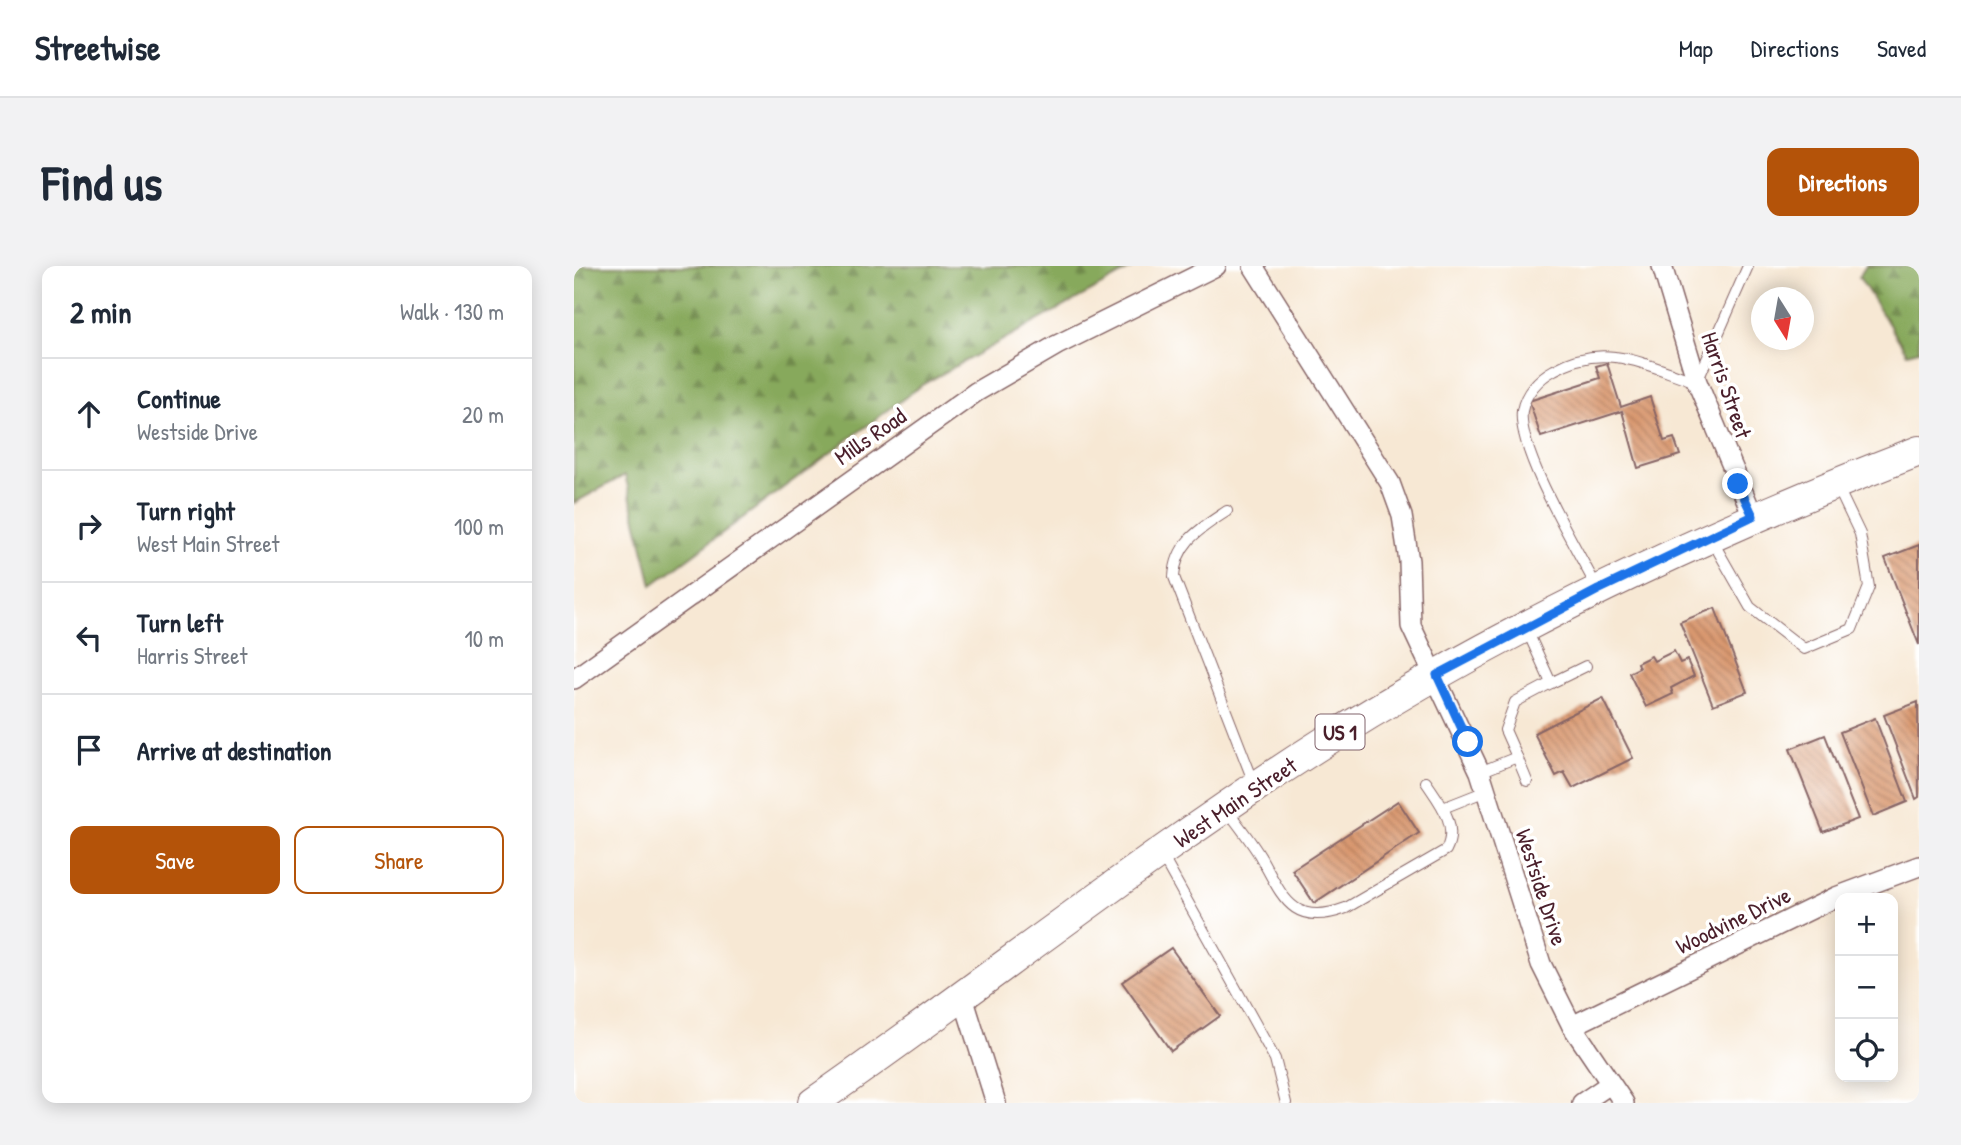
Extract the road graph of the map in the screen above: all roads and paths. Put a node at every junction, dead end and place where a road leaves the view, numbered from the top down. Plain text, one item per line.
1 (1216, 266) edge
2 (1253, 266) edge
3 (1662, 266) edge
4 (1748, 266) edge
5 (1697, 382) junction
6 (1919, 451) edge
7 (1836, 483) junction
8 (1227, 511) dead end
9 (1753, 516) junction
10 (1709, 535) junction
11 (1598, 590) junction
12 (1525, 627) junction
13 (1586, 666) dead end
14 (1437, 675) junction
15 (574, 679) edge
16 (1551, 683) junction
17 (1517, 757) junction
18 (1483, 781) junction
19 (1527, 781) dead end
20 (1426, 782) dead end
21 (1256, 787) junction
22 (1226, 808) junction
23 (1443, 808) junction
24 (1160, 854) junction
25 (1919, 866) edge
26 (962, 997) junction
27 (1572, 1026) junction
28 (1611, 1084) junction
29 (813, 1103) edge
30 (996, 1103) edge
31 (1286, 1103) edge
32 (1582, 1103) edge
33 (1624, 1103) edge

1 - 15 street, Mills Road
2 - 14 street, Westside Drive
3 - 5 street, Harris Street
4 - 5 lane
5 - 9 street, Harris Street
5 - 11 lane
6 - 7 main road, West Main Street / US 1
7 - 9 main road, West Main Street / US 1
7 - 10 lane
8 - 21 lane
9 - 10 main road, West Main Street / US 1
10 - 11 main road, West Main Street / US 1
11 - 12 main road, West Main Street / US 1
12 - 14 main road, West Main Street / US 1
12 - 16 lane
13 - 16 lane
14 - 18 street, Westside Drive
14 - 21 main road, West Main Street / US 1
16 - 17 lane
17 - 18 lane
17 - 19 lane
18 - 23 lane
18 - 27 street, Westside Drive
20 - 23 lane
21 - 22 main road, West Main Street / US 1
22 - 23 lane
22 - 24 main road, West Main Street / US 1
24 - 26 main road, West Main Street / US 1
24 - 31 lane
25 - 27 street, Woodvine Drive
26 - 29 main road, West Main Street / US 1
26 - 30 street
27 - 28 street, Westside Drive
28 - 32 street
28 - 33 street, Westside Drive

